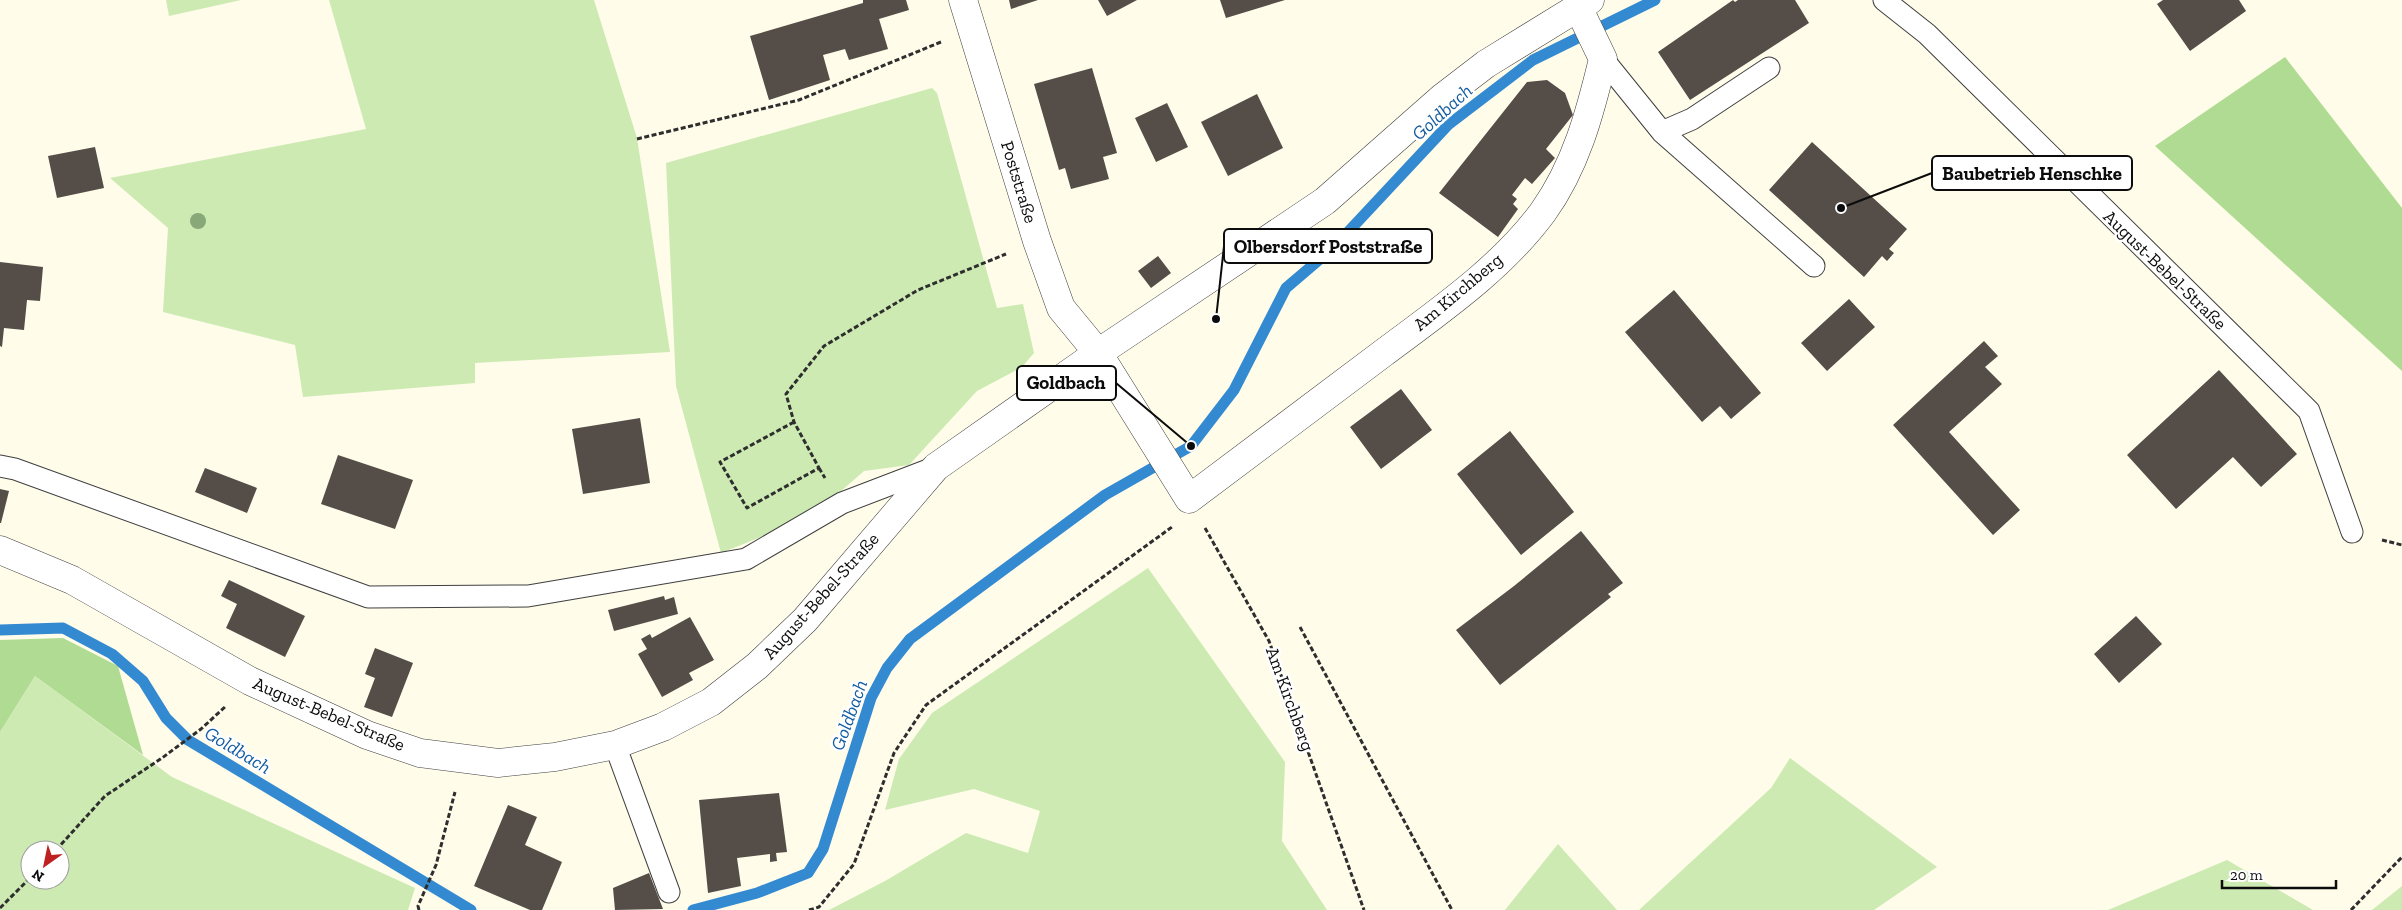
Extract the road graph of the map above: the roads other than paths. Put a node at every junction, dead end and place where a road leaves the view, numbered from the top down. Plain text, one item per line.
1 (963, 0) edge
2 (1884, 0) edge
3 (1584, 4) edge
4 (1600, 52) junction
5 (1769, 68) dead end
6 (1662, 132) junction
7 (1814, 266) dead end
8 (1098, 353) junction
9 (0, 466) edge
10 (936, 467) junction
11 (2352, 532) dead end
12 (0, 550) edge
13 (615, 745) junction
14 (669, 892) dead end

1 - 8 street, Poststraße
2 - 11 lane, August-Bebel-Straße
3 - 4 street
3 - 8 street, August-Bebel-Straße
4 - 6 lane
4 - 8 street, Am Kirchberg
5 - 6 lane
6 - 7 lane
8 - 10 street, August-Bebel-Straße
9 - 10 lane, August-Bebel-Straße
10 - 13 street, August-Bebel-Straße
12 - 13 street, August-Bebel-Straße
13 - 14 lane

